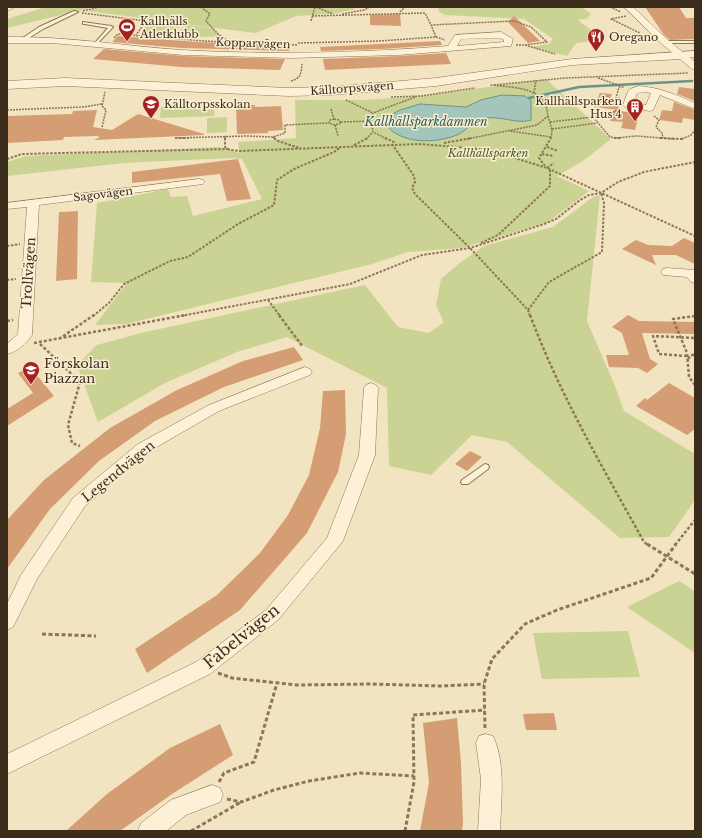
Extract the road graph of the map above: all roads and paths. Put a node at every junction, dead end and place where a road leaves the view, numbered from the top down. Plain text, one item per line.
1 (11, 7) edge
2 (100, 7) edge
3 (201, 7) edge
4 (315, 7) edge
5 (370, 7) edge
6 (405, 7) edge
7 (7, 9) edge
8 (364, 10) junction
9 (628, 11) edge
10 (76, 12) junction
11 (400, 12) junction
12 (425, 13) dead end
13 (370, 14) junction
14 (339, 15) junction
15 (312, 16) junction
16 (311, 21) dead end
17 (85, 23) dead end
18 (431, 25) dead end
19 (136, 35) junction
20 (645, 35) dead end
21 (7, 40) edge
22 (22, 40) junction
23 (231, 42) junction
24 (664, 42) junction
25 (695, 42) edge
26 (101, 45) junction
27 (527, 47) dead end
28 (451, 50) junction
29 (695, 54) edge
30 (558, 55) dead end
31 (681, 56) junction
32 (302, 64) dead end
33 (695, 67) edge
34 (301, 75) dead end
35 (535, 75) dead end
36 (595, 77) dead end
37 (7, 85) edge
38 (490, 85) dead end
39 (622, 87) dead end
40 (106, 88) dead end
41 (656, 92) junction
42 (534, 93) junction
43 (421, 96) dead end
44 (343, 99) dead end
45 (102, 104) junction
46 (628, 105) junction
47 (639, 106) junction
48 (695, 106) edge
49 (331, 109) dead end
50 (7, 110) edge
51 (373, 113) junction
52 (548, 116) junction
53 (593, 117) junction
54 (334, 119) junction
55 (370, 121) junction
56 (340, 122) junction
57 (550, 122) junction
58 (328, 123) junction
59 (597, 123) junction
60 (335, 125) junction
61 (102, 127) dead end
62 (552, 129) junction
63 (695, 130) edge
64 (506, 131) junction
65 (373, 132) junction
66 (224, 136) junction
67 (338, 136) dead end
68 (273, 137) junction
69 (551, 137) junction
70 (175, 138) dead end
71 (663, 138) junction
72 (392, 144) junction
73 (397, 144) junction
74 (440, 144) junction
75 (352, 146) junction
76 (342, 147) junction
77 (547, 147) junction
78 (228, 149) junction
79 (301, 149) junction
80 (558, 151) dead end
81 (542, 154) junction
82 (554, 156) dead end
83 (7, 159) edge
84 (695, 162) edge
85 (554, 163) dead end
86 (547, 168) junction
87 (550, 170) junction
88 (200, 182) dead end
89 (601, 193) junction
90 (33, 202) junction
91 (7, 206) edge
92 (695, 236) edge
93 (470, 248) junction
94 (667, 272) dead end
95 (694, 275) edge
96 (268, 300) junction
97 (528, 310) junction
98 (695, 316) edge
99 (680, 337) junction
100 (695, 338) edge
101 (58, 340) junction
102 (19, 342) junction
103 (40, 343) junction
104 (303, 347) dead end
105 (7, 350) edge
106 (695, 355) edge
107 (688, 357) junction
108 (305, 372) dead end
109 (695, 385) edge
110 (371, 388) dead end
111 (80, 446) dead end
112 (485, 467) dead end
113 (465, 482) dead end
114 (695, 520) edge
115 (666, 556) junction
116 (695, 574) edge
117 (7, 622) edge
118 (42, 634) dead end
119 (96, 636) dead end
120 (203, 668) junction
121 (277, 683) junction
122 (484, 684) junction
123 (485, 710) junction
124 (486, 743) joint
125 (7, 764) edge
126 (414, 776) junction
127 (212, 795) junction
128 (241, 802) junction
129 (149, 831) edge
130 (191, 831) edge
131 (405, 831) edge
132 (489, 831) edge

1 - 7 street
2 - 10 path
3 - 23 path
4 - 14 path
4 - 15 path
5 - 8 path
6 - 11 path
8 - 13 path
8 - 14 path
9 - 20 path
9 - 24 street
10 - 19 path
10 - 22 lane
11 - 12 path
11 - 13 path
13 - 14 path
14 - 15 path
15 - 16 path
17 - 26 lane
18 - 23 path
19 - 23 path
19 - 26 path
21 - 22 street, Kopparvägen
22 - 26 street, Kopparvägen
24 - 25 lane
24 - 31 street
26 - 28 street, Kopparvägen
27 - 30 path
28 - 28 street, Kopparvägen
29 - 31 street, Källtorpsvägen
31 - 33 street
31 - 37 street, Källtorpsvägen
32 - 34 path
35 - 42 path
36 - 39 path
38 - 42 path
40 - 45 path
41 - 46 street
41 - 47 street
41 - 48 street
42 - 52 path
43 - 51 path
44 - 51 path
45 - 50 path
45 - 61 path
46 - 47 street
46 - 53 path
47 - 71 path
49 - 54 path
51 - 55 path
52 - 57 path
52 - 64 path
53 - 57 path
53 - 59 path
54 - 56 path
54 - 58 path
55 - 56 path
55 - 65 path
56 - 60 path
57 - 62 path
58 - 60 path
58 - 68 path
59 - 62 path
59 - 71 path
60 - 67 path
62 - 69 path
63 - 71 path
64 - 69 path
64 - 74 path
65 - 73 path
65 - 75 path
66 - 68 path
66 - 70 path
66 - 78 path
68 - 79 path
69 - 77 path
72 - 73 path
72 - 75 path
72 - 93 path
73 - 74 path
74 - 86 path
75 - 76 path
76 - 79 path
76 - 101 path
77 - 80 path
77 - 81 path
78 - 79 path
78 - 83 path
81 - 82 path
81 - 86 path
84 - 89 path
85 - 86 path
86 - 87 path
87 - 89 path
87 - 93 path
88 - 90 street, Sagovägen
89 - 92 path
89 - 93 path
89 - 97 path
90 - 91 street, Sagovägen
90 - 102 street, Trollvägen
93 - 96 path
93 - 97 path
94 - 95 street
96 - 101 path
96 - 104 path
97 - 115 path
98 - 99 path
99 - 100 path
99 - 107 path
99 - 107 path
101 - 103 path
102 - 103 path
102 - 105 street
103 - 111 path
106 - 107 path
107 - 109 path
108 - 117 street, Legendvägen
110 - 120 street, Fabelvägen
112 - 113 lane
114 - 115 path
115 - 116 path
115 - 122 path
118 - 119 path
120 - 121 path
120 - 125 street, Fabelvägen
121 - 122 path
121 - 127 path
122 - 123 path
123 - 124 path
123 - 126 path
124 - 132 street
126 - 128 path
126 - 131 path
127 - 128 path
127 - 129 street
128 - 130 path

